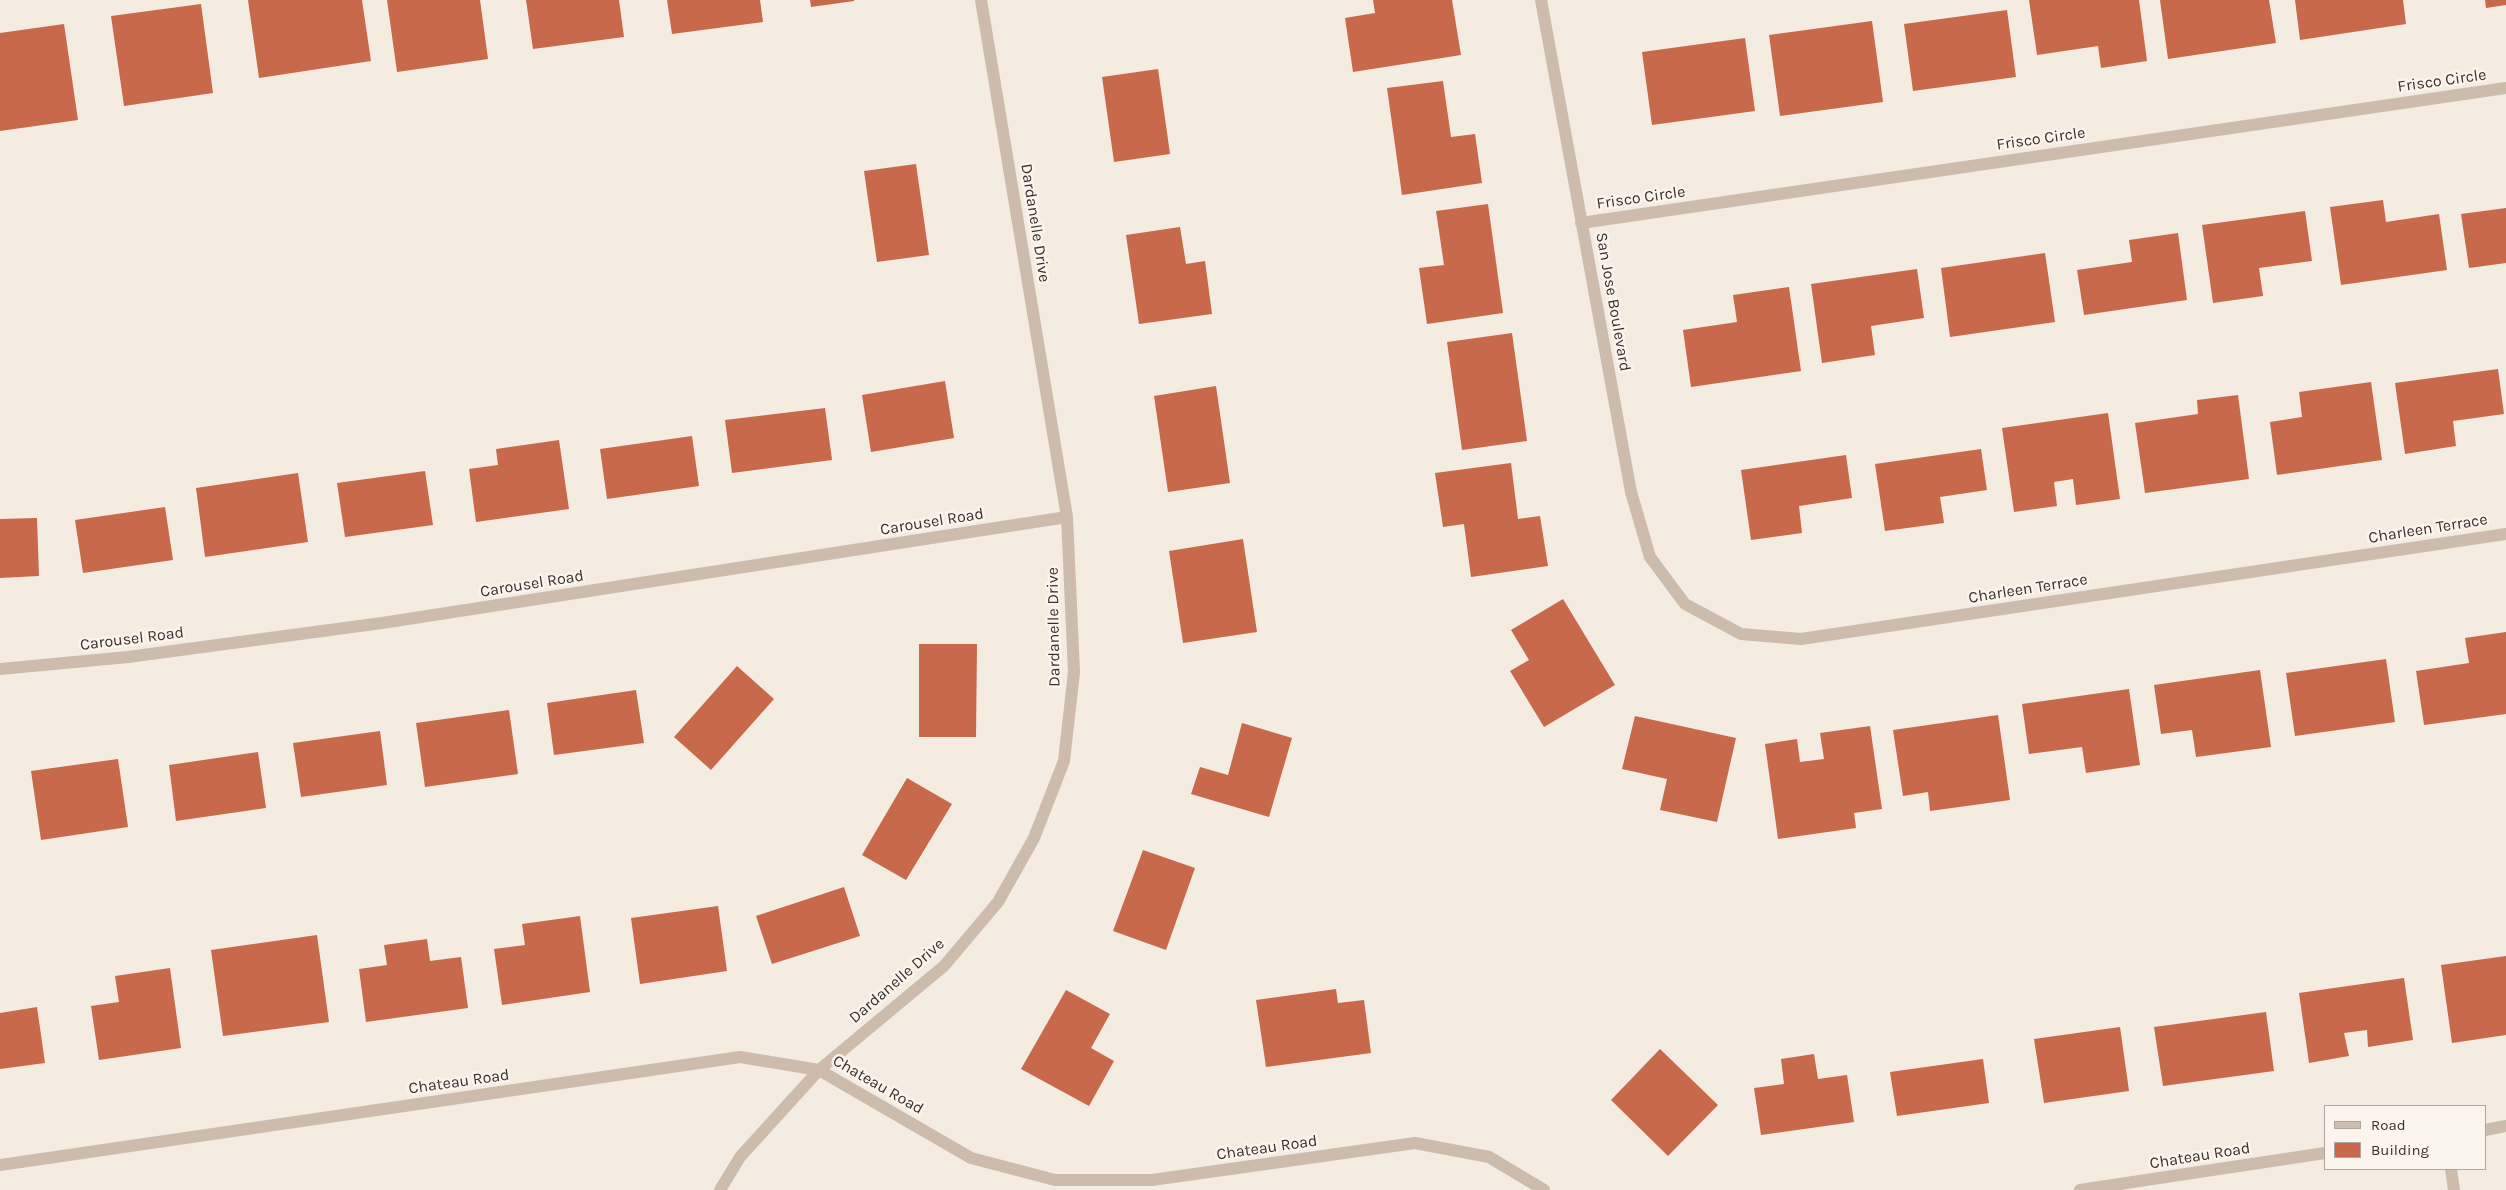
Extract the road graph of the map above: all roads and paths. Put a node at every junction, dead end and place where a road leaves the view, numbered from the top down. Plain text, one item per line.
1 (982, 0) edge
2 (1541, 0) edge
3 (2506, 88) edge
4 (1581, 223) junction
5 (1631, 492) joint
6 (1067, 517) junction
7 (2506, 534) edge
8 (0, 669) edge
9 (819, 1070) junction
10 (2506, 1126) edge
11 (2486, 1130) edge
12 (2324, 1153) edge
13 (0, 1165) edge
14 (2451, 1170) edge
15 (720, 1190) edge
16 (1544, 1190) edge
17 (2080, 1190) edge
18 (2454, 1190) edge

1 - 6 street, Dardanelle Drive
2 - 4 street, San Jose Boulevard
3 - 4 street, Frisco Circle
4 - 5 street, San Jose Boulevard
5 - 7 street, Charleen Terrace
6 - 8 street, Carousel Road
6 - 9 street, Dardanelle Drive
9 - 13 street, Chateau Road
9 - 15 street, Dardanelle Drive
9 - 16 street, Chateau Road
10 - 11 street
12 - 17 street, Chateau Road
14 - 18 street

